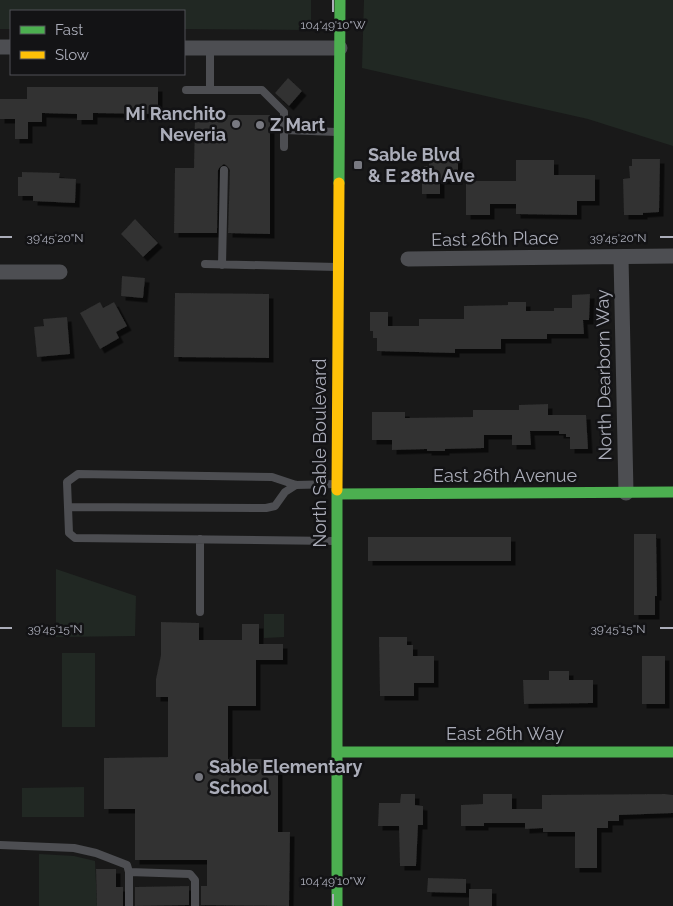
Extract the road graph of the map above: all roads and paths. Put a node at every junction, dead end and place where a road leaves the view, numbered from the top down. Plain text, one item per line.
1 (340, 5) edge
2 (185, 48) edge
3 (210, 48) junction
4 (340, 48) junction
5 (210, 89) junction
6 (186, 90) dead end
7 (284, 130) junction
8 (340, 132) junction
9 (284, 147) dead end
10 (224, 170) dead end
11 (673, 256) edge
12 (621, 257) junction
13 (408, 259) dead end
14 (205, 264) dead end
15 (222, 265) junction
16 (339, 267) junction
17 (0, 272) edge
18 (60, 272) dead end
19 (296, 485) junction
20 (337, 489) junction
21 (673, 492) edge
22 (626, 493) junction
23 (69, 507) junction
24 (200, 539) junction
25 (337, 541) junction
26 (200, 612) dead end
27 (337, 752) junction
28 (673, 752) edge
29 (0, 845) edge
30 (129, 872) junction
31 (129, 906) edge
32 (195, 906) edge
33 (337, 906) edge

1 - 4 street, North Sable Boulevard
2 - 3 street
3 - 4 street
3 - 5 lane
4 - 8 street, North Sable Boulevard
5 - 6 lane
5 - 7 lane
7 - 8 lane
7 - 9 lane
8 - 16 street, North Sable Boulevard
10 - 15 lane
11 - 12 street, East 26th Place
12 - 13 street, East 26th Place
12 - 22 street, North Dearborn Way
14 - 15 lane
15 - 16 lane
16 - 20 street, North Sable Boulevard
17 - 18 street
19 - 20 lane
19 - 23 lane
19 - 23 lane
20 - 22 street, East 26th Avenue
20 - 25 street, North Sable Boulevard
21 - 22 street, East 26th Avenue
23 - 24 lane
24 - 25 lane
24 - 26 lane
25 - 27 street, North Sable Boulevard
27 - 28 street, East 26th Way
27 - 33 street, North Sable Boulevard
29 - 30 lane
30 - 31 lane
30 - 32 lane

